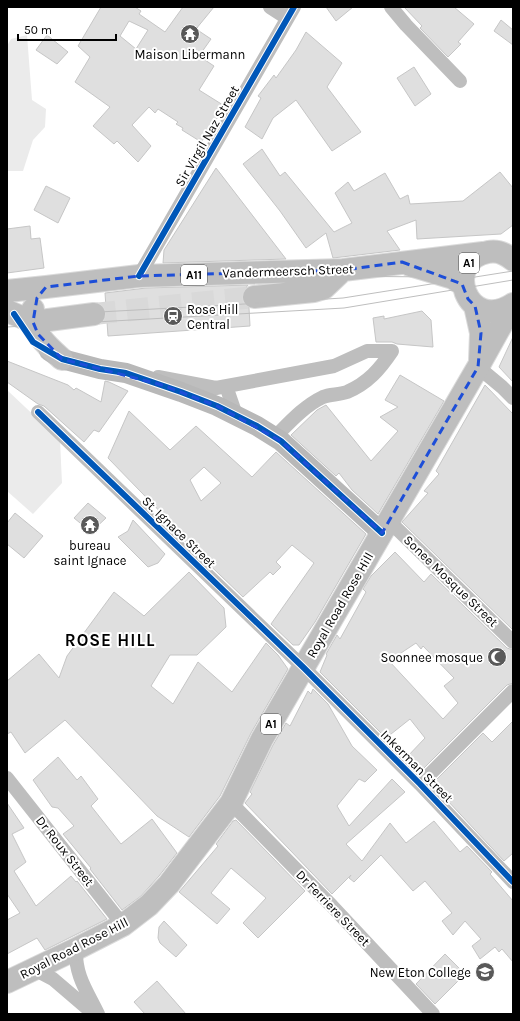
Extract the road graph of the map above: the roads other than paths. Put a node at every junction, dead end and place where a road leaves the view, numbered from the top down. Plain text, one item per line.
1 (270, 7) edge
2 (391, 7) edge
3 (290, 13) edge
4 (460, 81) dead end
5 (483, 253) junction
6 (513, 259) edge
7 (402, 262) junction
8 (343, 270) junction
9 (139, 276) junction
10 (462, 284) junction
11 (46, 288) junction
12 (7, 291) edge
13 (254, 297) tunnel mouth
14 (513, 304) edge
15 (475, 306) junction
16 (94, 314) tunnel mouth
17 (18, 315) edge
18 (62, 359) joint
19 (479, 365) junction
20 (126, 373) junction
21 (226, 386) junction
22 (513, 398) edge
23 (38, 412) dead end
24 (236, 415) junction
25 (275, 437) junction
26 (386, 527) junction
27 (513, 642) edge
28 (304, 668) junction
29 (513, 691) edge
30 (7, 778) edge
31 (420, 784) junction
32 (231, 803) junction
33 (513, 882) edge
34 (123, 924) junction
35 (76, 949) junction
36 (34, 969) junction
37 (7, 982) edge
38 (94, 1014) edge
39 (98, 1014) edge
40 (433, 1014) edge

1 - 3 street
2 - 4 street
3 - 9 street, Sir Virgil Naz Street
5 - 6 main road, A1
5 - 7 main road, A11
5 - 10 main road, A1
7 - 8 main road, Vandermeersch Street / A11
7 - 10 main road, A11
8 - 9 main road, Vandermeersch Street / A11
8 - 13 main road
9 - 11 main road, Vandermeersch Street / A11
10 - 15 main road, A1
11 - 12 main road, Vandermeersch Street / A11
11 - 17 main road
14 - 15 main road, A1
14 - 19 main road, Royal Road Rose Hill / A1
15 - 19 main road, Royal Road Rose Hill / A1
16 - 17 main road
17 - 18 main road
18 - 20 street
19 - 22 street
19 - 26 main road, Royal Road Rose Hill / A1
20 - 21 street
20 - 24 street
21 - 24 street
21 - 25 street
23 - 28 street, St. Ignace Street
24 - 25 street
25 - 26 street
26 - 27 street, Sonee Mosque Street
26 - 28 main road, Royal Road Rose Hill / A1
28 - 31 street, Inkerman Street
28 - 32 main road, Royal Road Rose Hill / A1
29 - 31 street
30 - 34 street, Dr Roux Street
31 - 33 street, Inkerman Street
32 - 34 main road, Royal Road Rose Hill / A1
32 - 40 street, Dr Ferriere Street
34 - 35 main road, Royal Road Rose Hill / A1
35 - 36 main road, Royal Road Rose Hill / A1
35 - 39 street
36 - 37 main road, Royal Road Rose Hill / A1
36 - 38 street

